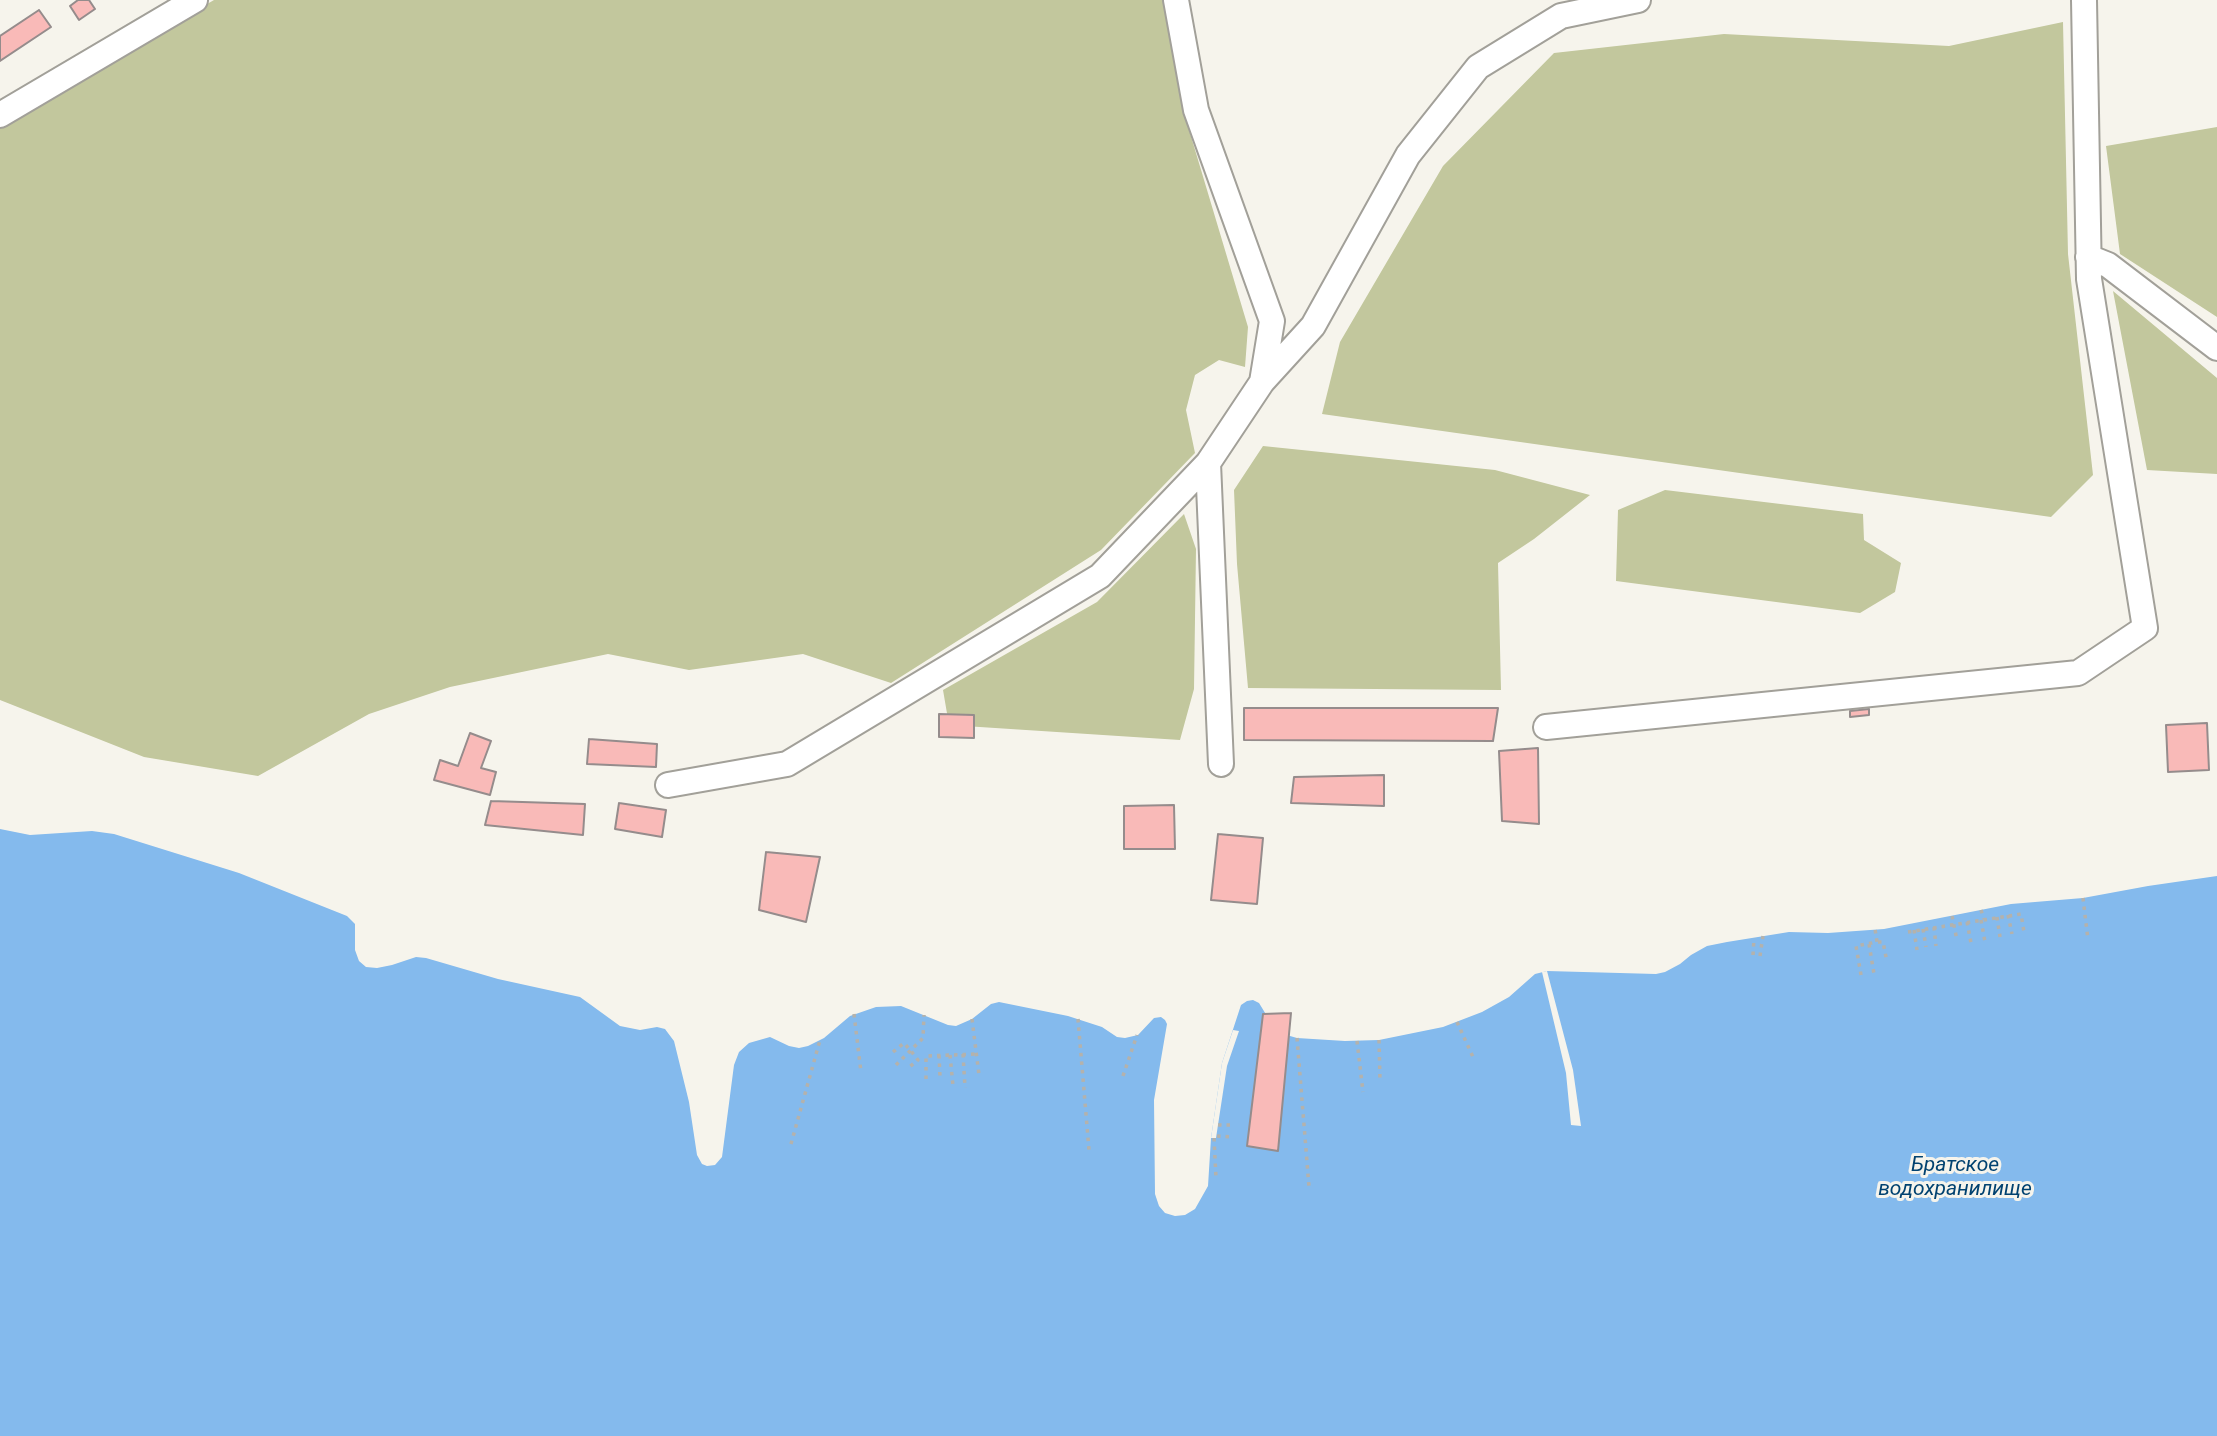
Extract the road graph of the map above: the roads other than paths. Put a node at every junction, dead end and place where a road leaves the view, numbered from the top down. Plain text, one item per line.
1 (195, 0) edge
2 (1176, 0) edge
3 (1637, 0) edge
4 (2084, 0) edge
5 (0, 115) edge
6 (2088, 257) junction
7 (2217, 348) edge
8 (1262, 382) junction
9 (1208, 463) junction
10 (1546, 727) dead end
11 (1221, 764) dead end
12 (668, 785) dead end

1 - 5 street
2 - 8 street
3 - 8 street
4 - 6 street
6 - 7 street
6 - 10 street
8 - 9 street
9 - 11 street
9 - 12 street

